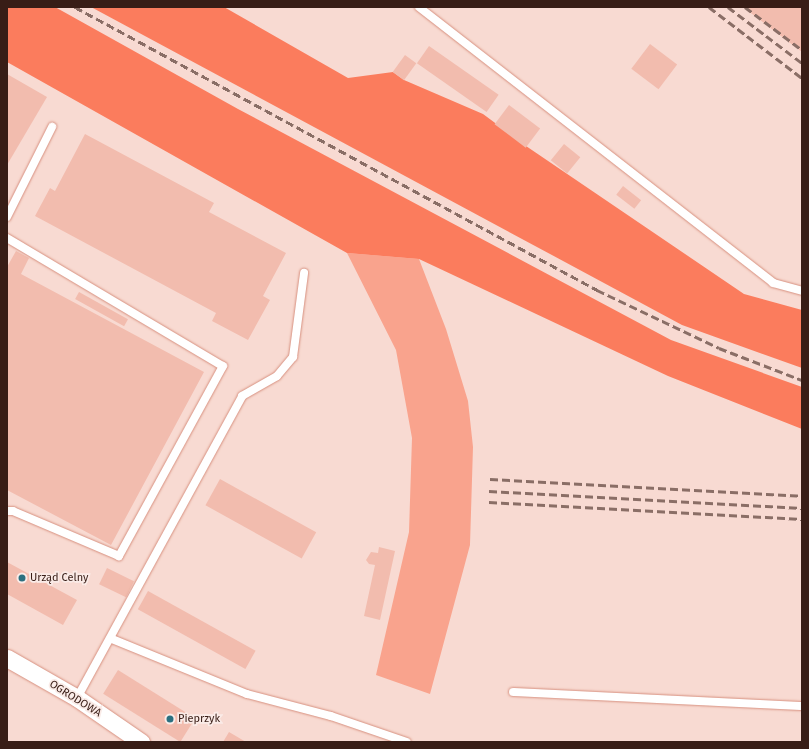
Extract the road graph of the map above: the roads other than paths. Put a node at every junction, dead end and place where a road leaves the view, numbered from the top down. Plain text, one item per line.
1 (419, 7) edge
2 (52, 127) dead end
3 (7, 217) edge
4 (7, 238) edge
5 (304, 273) dead end
6 (802, 291) edge
7 (7, 511) edge
8 (112, 639) junction
9 (7, 658) edge
10 (513, 692) dead end
11 (77, 698) junction
12 (802, 706) edge
13 (141, 742) edge
14 (407, 742) edge

1 - 6 lane
2 - 3 lane
4 - 7 lane
5 - 8 lane
8 - 11 lane
8 - 14 lane
9 - 11 street, OGRODOWA
10 - 12 lane
11 - 13 street, OGRODOWA

